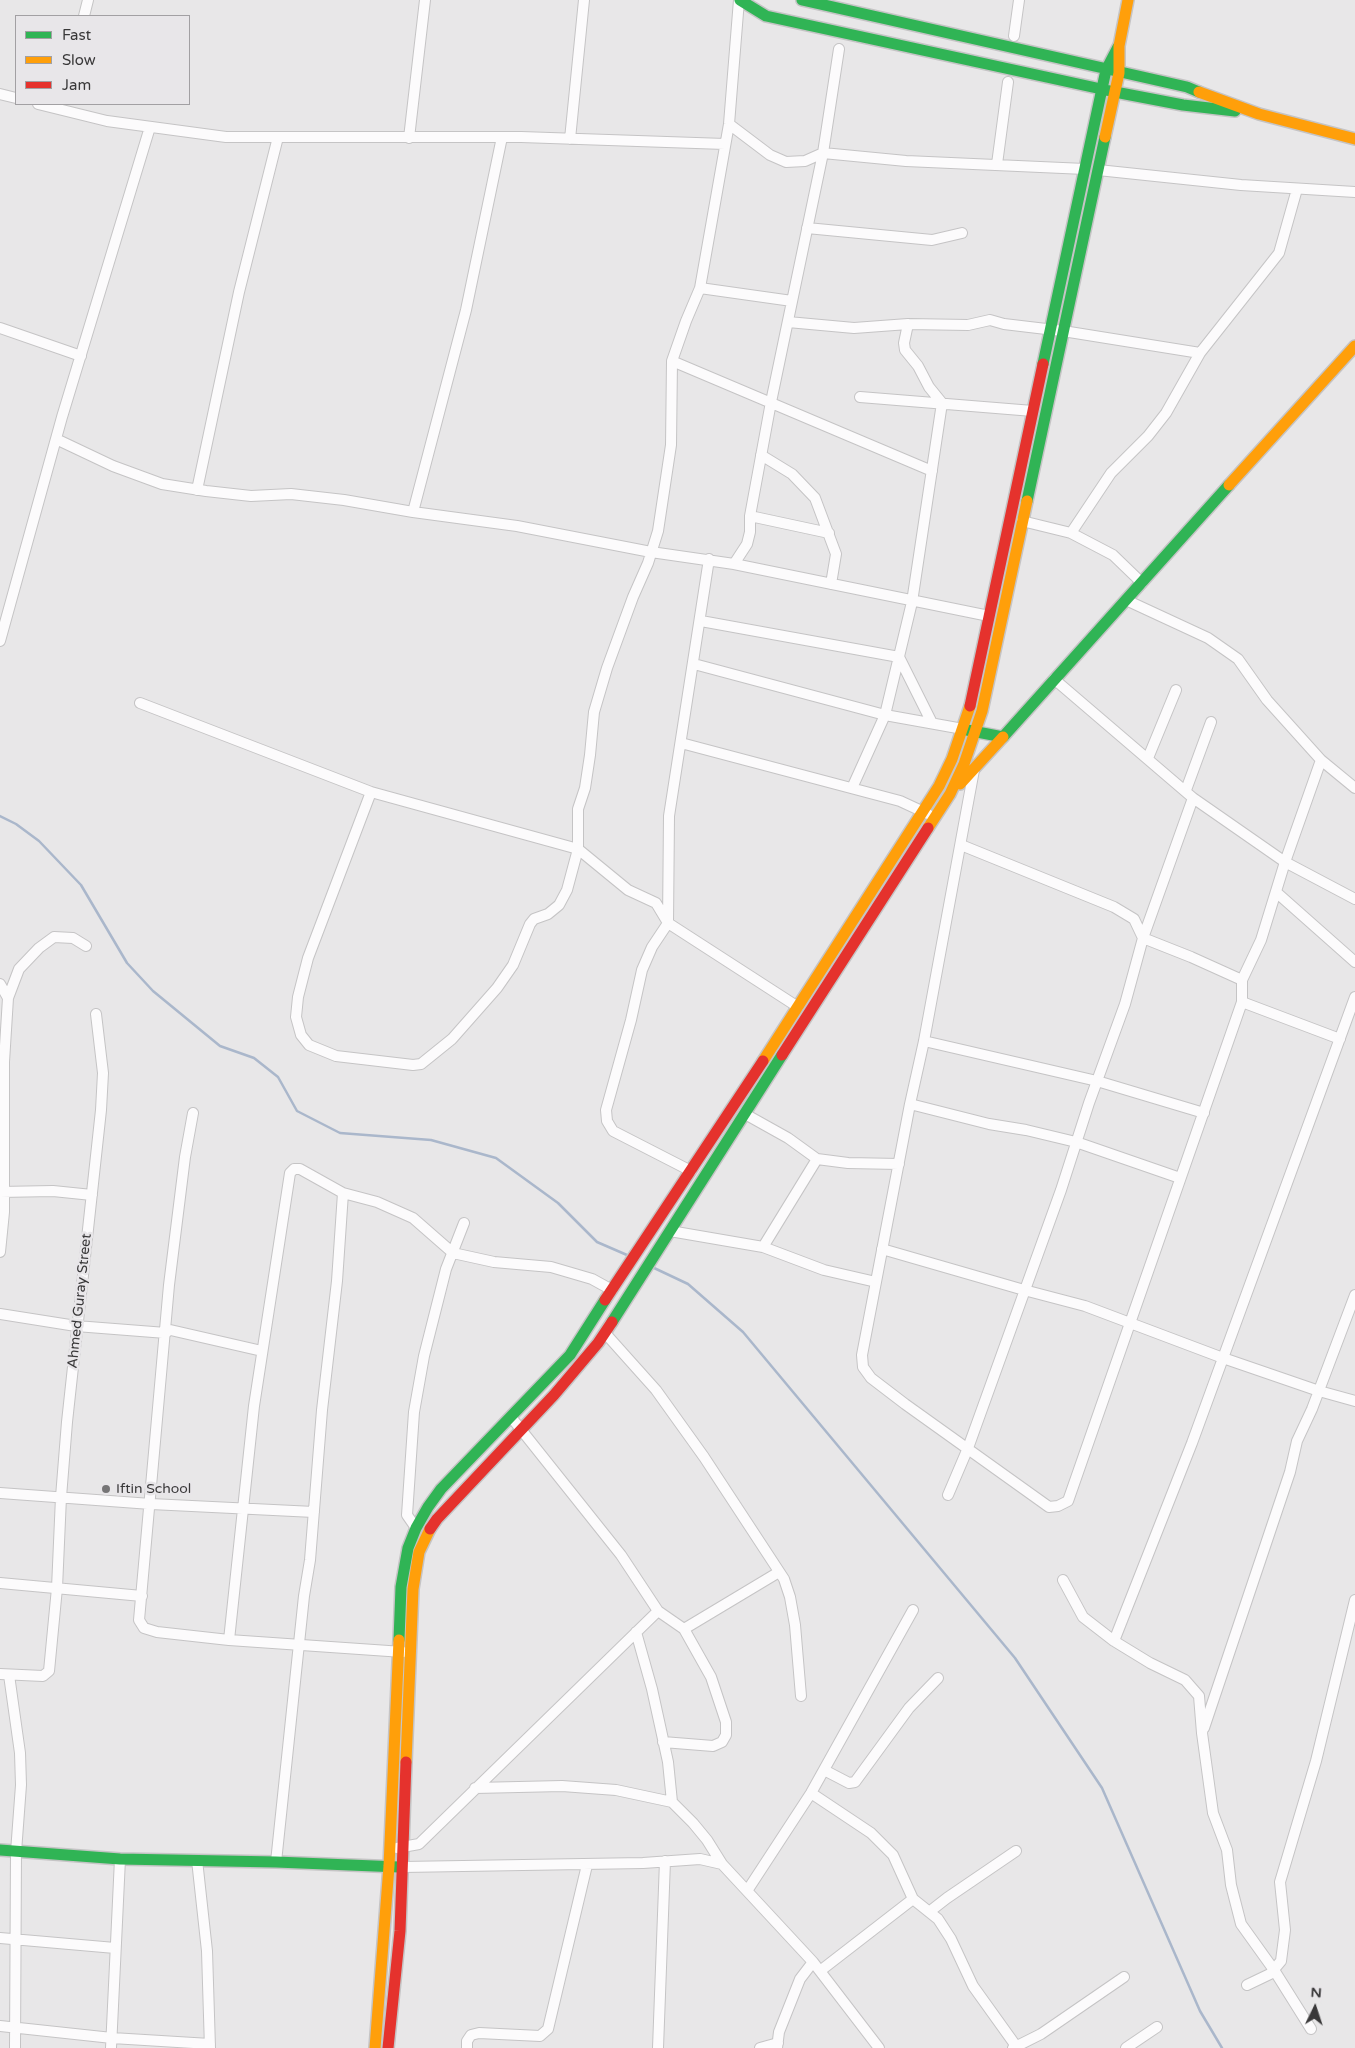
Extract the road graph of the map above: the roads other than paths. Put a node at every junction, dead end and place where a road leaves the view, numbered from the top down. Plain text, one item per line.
1 (88, 0) edge
2 (425, 0) edge
3 (584, 0) edge
4 (739, 0) edge
5 (802, 0) edge
6 (1018, 0) edge
7 (1128, 0) edge
8 (84, 15) edge
9 (1014, 36) dead end
10 (1120, 46) junction
11 (839, 49) dead end
12 (1106, 70) junction
13 (1119, 73) junction
14 (1008, 82) dead end
15 (1101, 90) junction
16 (1114, 92) junction
17 (0, 94) edge
18 (15, 98) edge
19 (47, 105) edge
20 (66, 107) edge
21 (1259, 114) junction
22 (729, 124) junction
23 (150, 127) junction
24 (278, 137) junction
25 (409, 138) junction
26 (502, 138) junction
27 (570, 139) junction
28 (1355, 139) edge
29 (725, 144) junction
30 (822, 153) junction
31 (997, 164) junction
32 (1085, 169) junction
33 (1098, 170) junction
34 (1297, 189) junction
35 (1355, 192) edge
36 (807, 228) junction
37 (962, 233) dead end
38 (700, 288) junction
39 (792, 301) junction
40 (788, 322) junction
41 (908, 324) junction
42 (0, 328) edge
43 (1050, 329) junction
44 (1062, 331) junction
45 (1355, 346) edge
46 (1200, 353) junction
47 (81, 356) junction
48 (672, 361) junction
49 (860, 397) dead end
50 (771, 402) junction
51 (942, 403) junction
52 (1033, 411) junction
53 (56, 438) junction
54 (762, 455) junction
55 (932, 471) junction
56 (196, 490) junction
57 (413, 512) junction
58 (750, 516) junction
59 (1022, 521) junction
60 (829, 533) junction
61 (1071, 533) junction
62 (651, 552) junction
63 (709, 559) junction
64 (734, 564) junction
65 (1142, 583) junction
66 (831, 584) junction
67 (1126, 600) junction
68 (912, 602) junction
69 (989, 616) junction
70 (700, 621) junction
71 (0, 640) edge
72 (899, 656) junction
73 (694, 664) junction
74 (1054, 679) junction
75 (1176, 690) dead end
76 (140, 703) dead end
77 (885, 715) junction
78 (1211, 722) dead end
79 (932, 724) junction
80 (963, 729) junction
81 (976, 731) junction
82 (1003, 737) junction
83 (681, 743) junction
84 (1148, 758) junction
85 (1321, 760) junction
86 (974, 768) junction
87 (852, 788) junction
88 (1355, 788) edge
89 (1186, 790) junction
90 (371, 792) junction
91 (950, 794) junction
92 (1193, 798) junction
93 (923, 811) junction
94 (935, 818) junction
95 (961, 845) junction
96 (578, 848) junction
97 (1285, 862) junction
98 (1276, 892) junction
99 (1355, 899) edge
100 (668, 923) junction
101 (1144, 938) junction
102 (86, 946) dead end
103 (1355, 962) edge
104 (1242, 980) junction
105 (0, 984) edge
106 (1355, 997) edge
107 (8, 998) junction
108 (1242, 1002) junction
109 (798, 1007) junction
110 (96, 1014) dead end
111 (1340, 1038) junction
112 (924, 1041) junction
113 (1097, 1081) junction
114 (910, 1104) junction
115 (193, 1113) dead end
116 (1204, 1113) junction
117 (745, 1114) junction
118 (1076, 1142) junction
119 (817, 1159) junction
120 (899, 1164) junction
121 (690, 1171) junction
122 (1180, 1178) junction
123 (2, 1192) edge
124 (343, 1193) junction
125 (92, 1195) junction
126 (464, 1223) dead end
127 (669, 1233) junction
128 (763, 1248) junction
129 (882, 1248) junction
130 (0, 1252) edge
131 (453, 1253) junction
132 (876, 1282) junction
133 (615, 1286) junction
134 (1024, 1290) junction
135 (1355, 1295) edge
136 (0, 1314) edge
137 (1130, 1322) junction
138 (76, 1326) junction
139 (166, 1331) junction
140 (604, 1333) junction
141 (262, 1351) junction
142 (1223, 1358) junction
143 (1319, 1391) junction
144 (1355, 1401) edge
145 (511, 1417) junction
146 (522, 1429) junction
147 (968, 1448) junction
148 (0, 1493) edge
149 (948, 1495) dead end
150 (61, 1497) junction
151 (151, 1504) junction
152 (244, 1508) junction
153 (314, 1512) junction
154 (416, 1528) junction
155 (780, 1572) junction
156 (1063, 1580) dead end
157 (0, 1583) edge
158 (57, 1588) junction
159 (142, 1596) junction
160 (1355, 1600) edge
161 (913, 1610) dead end
162 (658, 1611) junction
163 (684, 1629) junction
164 (636, 1632) junction
165 (229, 1640) junction
166 (1114, 1641) junction
167 (299, 1645) junction
168 (404, 1652) junction
169 (5, 1675) edge
170 (938, 1678) dead end
171 (801, 1696) dead end
172 (1202, 1733) junction
173 (663, 1742) junction
174 (824, 1770) junction
175 (475, 1788) junction
176 (811, 1793) junction
177 (672, 1802) junction
178 (390, 1848) junction
179 (403, 1848) junction
180 (0, 1850) edge
181 (1016, 1851) dead end
182 (16, 1852) junction
183 (120, 1859) junction
184 (198, 1860) junction
185 (665, 1861) junction
186 (276, 1862) junction
187 (722, 1864) junction
188 (587, 1865) junction
189 (389, 1866) junction
190 (403, 1867) junction
191 (747, 1890) junction
192 (913, 1900) junction
193 (929, 1912) junction
194 (0, 1938) edge
195 (16, 1939) junction
196 (115, 1948) junction
197 (813, 1962) junction
198 (1274, 1970) junction
199 (820, 1971) junction
200 (1124, 1977) dead end
201 (1247, 1985) dead end
202 (0, 2026) edge
203 (14, 2027) junction
204 (1157, 2027) dead end
205 (1311, 2030) dead end
206 (870, 2034) junction
207 (112, 2043) edge
208 (210, 2046) edge
209 (777, 2046) edge
210 (1014, 2047) edge
211 (15, 2048) edge
212 (375, 2048) edge
213 (388, 2048) edge
214 (467, 2048) edge
215 (658, 2048) edge
216 (760, 2048) edge
217 (870, 2048) edge
218 (878, 2048) edge
219 (1126, 2048) edge

1 - 8 street
2 - 25 street
3 - 27 street
4 - 15 main road
4 - 22 street
5 - 12 main road
6 - 9 street
7 - 10 main road
10 - 12 main road
10 - 13 main road
11 - 30 street
12 - 13 main road
12 - 15 main road
13 - 16 main road
13 - 21 main road
14 - 31 street
15 - 16 main road
15 - 32 main road
16 - 21 main road
16 - 33 main road
17 - 18 street
19 - 20 street
20 - 23 street
21 - 28 main road
22 - 29 street
22 - 30 street
23 - 24 street
23 - 47 street
24 - 25 street
24 - 56 street
25 - 26 street
26 - 27 street
26 - 57 street
27 - 29 street
29 - 38 street
30 - 31 street
30 - 36 street
31 - 32 street
32 - 43 main road
33 - 34 street
33 - 44 main road
34 - 35 street
34 - 46 street
36 - 37 street
36 - 39 street
38 - 39 street
38 - 48 street
39 - 40 street
40 - 41 street
40 - 50 street
41 - 43 street
41 - 51 street
42 - 47 street
43 - 44 street
43 - 52 main road
44 - 46 street
44 - 59 main road
45 - 65 main road
46 - 61 street
47 - 53 street
48 - 50 street
48 - 62 street
49 - 51 street
50 - 54 street
50 - 55 street
51 - 52 street
51 - 55 street
52 - 69 main road
53 - 56 street
53 - 71 street
54 - 58 street
54 - 60 street
55 - 68 street
56 - 57 street
57 - 62 street
58 - 60 street
58 - 64 street
59 - 61 street
59 - 81 main road
60 - 66 street
61 - 65 street
62 - 63 street
62 - 96 street
63 - 64 street
63 - 70 street
64 - 66 street
65 - 67 main road
66 - 68 street
67 - 74 main road
67 - 85 street
68 - 69 street
68 - 72 street
69 - 80 main road
70 - 72 street
70 - 73 street
72 - 77 street
72 - 79 street
73 - 77 street
73 - 83 street
74 - 82 main road
74 - 84 street
75 - 84 street
76 - 90 street
77 - 79 street
77 - 87 street
78 - 89 street
79 - 80 street
80 - 81 main road
80 - 93 main road
81 - 82 main road
81 - 91 main road
82 - 86 main road
83 - 87 street
83 - 100 street
84 - 89 street
85 - 88 street
85 - 97 street
86 - 91 main road
86 - 95 street
87 - 93 street
89 - 92 street
90 - 96 street
90 - 96 street
91 - 94 main road
92 - 97 street
92 - 101 street
93 - 94 street
93 - 109 main road
94 - 117 main road
95 - 101 street
95 - 112 street
96 - 100 street
97 - 98 street
97 - 99 street
98 - 103 street
98 - 104 street
100 - 109 street
100 - 121 street
101 - 104 street
101 - 113 street
102 - 107 street
104 - 108 street
105 - 107 street
106 - 111 street
107 - 123 street
108 - 111 street
108 - 116 street
109 - 121 main road
110 - 125 street, Ahmed Guray Street
111 - 142 street
112 - 113 street
112 - 114 street
113 - 116 street
113 - 118 street
114 - 118 street
114 - 120 street
115 - 139 street
116 - 122 street
117 - 119 street
117 - 127 main road
118 - 122 street
118 - 134 street
119 - 120 street
119 - 128 street
120 - 129 street
121 - 133 main road
122 - 137 street
123 - 125 street
123 - 130 street
124 - 131 street
124 - 141 street
124 - 153 street
125 - 138 street, Ahmed Guray Street
126 - 131 street
127 - 128 street
127 - 140 main road
128 - 132 street
129 - 132 street
129 - 134 street
131 - 133 street
131 - 154 street
132 - 147 street
133 - 145 main road
134 - 137 street
134 - 147 street
135 - 143 street
136 - 138 street
137 - 142 street
137 - 147 street
138 - 139 street
138 - 150 street, Ahmed Guray Street
139 - 141 street
139 - 151 street
140 - 146 main road
140 - 155 street
141 - 152 street
142 - 143 street
142 - 166 street
143 - 144 street
143 - 172 street
145 - 146 street
145 - 154 main road
146 - 162 street
146 - 168 main road
147 - 149 street
148 - 150 street
150 - 151 street
150 - 158 street, Ahmed Guray Street
151 - 152 street
151 - 159 street
152 - 153 street
152 - 165 street
153 - 167 street
154 - 168 main road
155 - 163 street
155 - 171 street
156 - 166 street
157 - 158 street
158 - 159 street
158 - 169 street, Ahmed Guray Street
159 - 165 street
160 - 198 street
161 - 174 street
162 - 163 street
162 - 164 street
163 - 173 street
164 - 173 street
164 - 175 street
165 - 167 street
166 - 172 street
167 - 168 street
167 - 186 street
168 - 178 main road
168 - 179 main road
169 - 182 street
170 - 174 street
172 - 198 street
173 - 177 street
174 - 176 street
175 - 177 street
175 - 179 street
176 - 191 street
176 - 192 street
177 - 187 street
178 - 179 street
178 - 189 main road
179 - 190 main road
180 - 182 main road
181 - 193 street
182 - 183 main road
182 - 195 street
183 - 184 main road
183 - 196 street
184 - 186 main road
184 - 208 street
185 - 187 street
185 - 188 street
185 - 215 street
186 - 189 main road
187 - 191 street
188 - 190 street
188 - 214 street
189 - 190 main road
189 - 212 main road
190 - 213 main road
191 - 197 street
192 - 193 street
192 - 199 street
193 - 210 street
194 - 195 street
195 - 196 street
195 - 203 street
196 - 207 street
197 - 199 street
197 - 209 street
198 - 201 street
198 - 205 street
199 - 206 street
200 - 210 street
202 - 203 street
203 - 207 street
203 - 211 street
204 - 219 street
206 - 217 street
206 - 218 street
207 - 208 street
209 - 216 street

